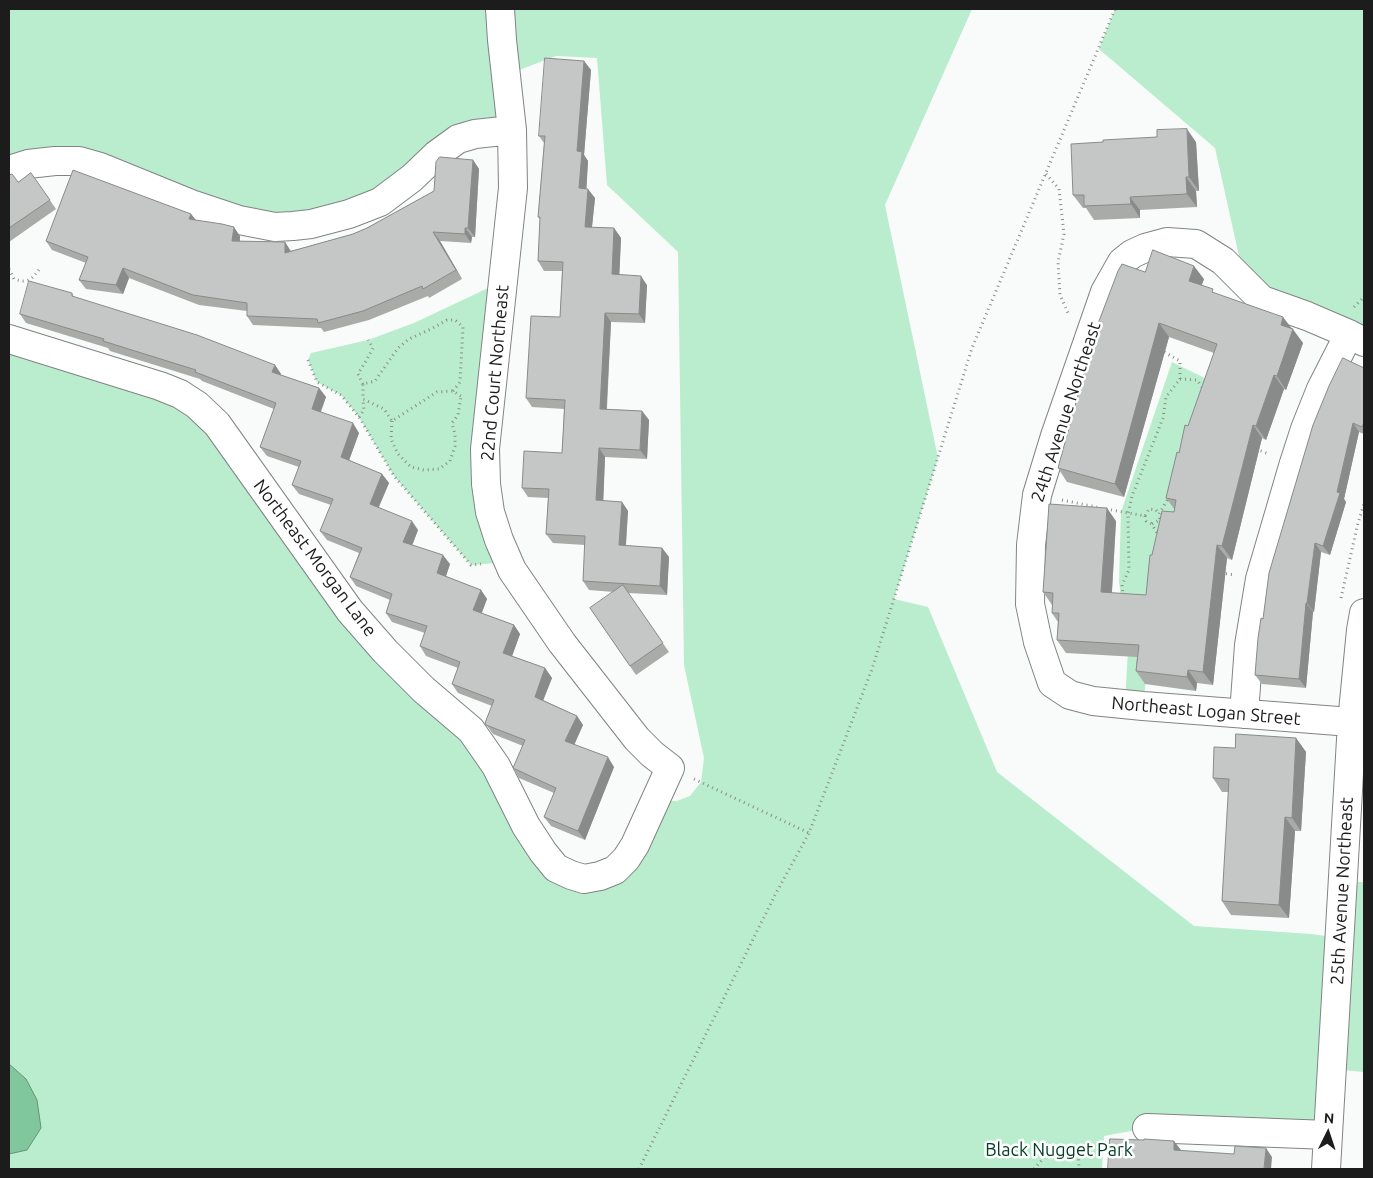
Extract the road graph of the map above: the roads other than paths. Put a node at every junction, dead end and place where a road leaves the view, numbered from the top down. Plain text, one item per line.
1 (500, 9) edge
2 (512, 130) junction
3 (9, 170) edge
4 (1357, 338) edge
5 (9, 339) edge
6 (1364, 613) edge
7 (1052, 683) joint
8 (1244, 714) junction
9 (1358, 722) edge
10 (670, 768) joint
11 (1147, 1128) dead end
12 (1328, 1135) junction
13 (1326, 1169) edge

1 - 2 street, 22nd Court Northeast
2 - 3 street
2 - 10 street, 22nd Court Northeast
4 - 7 street, 24th Avenue Northeast
4 - 8 street
5 - 10 street, Northeast Morgan Lane
6 - 9 street, 25th Avenue Northeast
7 - 8 street, Northeast Logan Street
8 - 9 street, Northeast Logan Street
9 - 12 street, 25th Avenue Northeast
11 - 12 street
12 - 13 street, 25th Avenue Northeast

